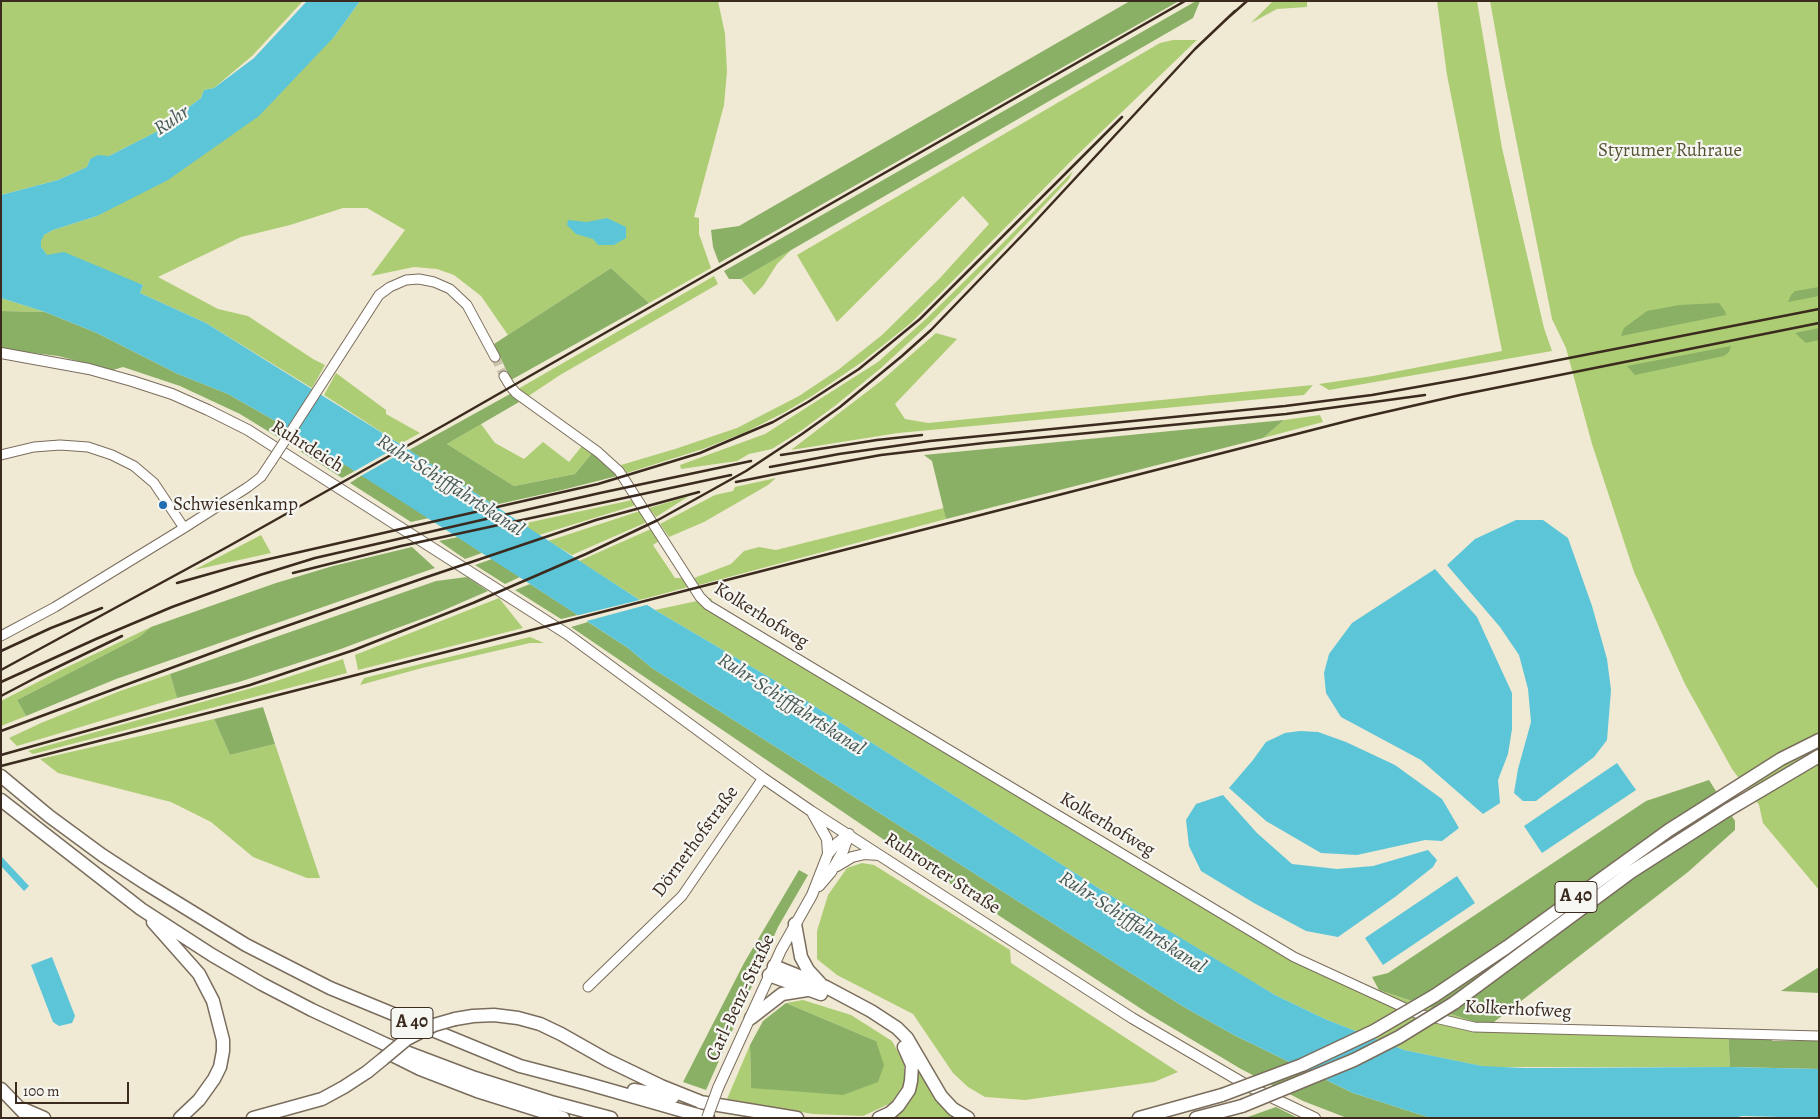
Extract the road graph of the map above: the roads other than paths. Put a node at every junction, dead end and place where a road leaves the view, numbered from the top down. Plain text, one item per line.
1 (1, 353) edge
2 (493, 353) tunnel mouth
3 (504, 376) tunnel mouth
4 (1, 456) edge
5 (184, 528) junction
6 (566, 634) joint
7 (1, 636) edge
8 (1819, 740) edge
9 (1819, 756) edge
10 (1, 776) edge
11 (763, 778) junction
12 (1, 800) edge
13 (811, 811) junction
14 (849, 834) junction
15 (828, 854) junction
16 (880, 855) junction
17 (831, 872) junction
18 (812, 895) junction
19 (141, 908) junction
20 (795, 924) junction
21 (772, 970) junction
22 (588, 987) dead end
23 (826, 988) junction
24 (809, 990) junction
25 (312, 1010) junction
26 (751, 1018) junction
27 (1819, 1036) edge
28 (585, 1083) junction
29 (1, 1089) edge
30 (1, 1101) edge
31 (701, 1102) junction
32 (1242, 1106) junction
33 (18, 1112) edge
34 (29, 1118) edge
35 (44, 1118) edge
36 (180, 1118) edge
37 (253, 1118) edge
38 (562, 1118) edge
39 (610, 1118) edge
40 (708, 1118) edge
41 (797, 1118) edge
42 (878, 1118) edge
43 (968, 1118) edge
44 (1140, 1118) edge
45 (1196, 1118) edge
46 (1218, 1118) edge
47 (1315, 1118) edge

1 - 6 main road, Ruhrdeich
2 - 5 street, bridge
3 - 27 street, Kolkerhofweg
4 - 5 street
5 - 7 street
6 - 11 main road, Ruhrorter Straße
8 - 44 highway, A 40, bridge
9 - 32 highway, A 40, bridge
10 - 28 highway, A 40
11 - 13 main road, Ruhrorter Straße
11 - 22 street, Dörnerhofstraße
12 - 19 highway, A 40
13 - 14 main road, Ruhrorter Straße
13 - 15 main road
14 - 15 main road, Carl-Benz-Straße
14 - 16 main road, Ruhrorter Straße
14 - 17 main road, Carl-Benz-Straße
15 - 18 main road, Carl-Benz-Straße
16 - 17 main road
16 - 47 main road, Ruhrorter Straße
17 - 18 main road, Carl-Benz-Straße
18 - 20 main road, Carl-Benz-Straße
19 - 25 highway, A 40
19 - 36 highway
20 - 21 main road, Carl-Benz-Straße
20 - 23 highway
21 - 23 highway
21 - 24 highway
21 - 26 main road, Carl-Benz-Straße
23 - 43 highway
24 - 26 highway
24 - 42 highway
25 - 38 highway
25 - 39 highway, A 40
26 - 40 main road, Carl-Benz-Straße, bridge
28 - 31 highway
28 - 40 highway, A 40
29 - 33 highway
30 - 33 highway
31 - 37 highway, bridge
31 - 41 highway
32 - 45 highway, A 40
32 - 46 highway
33 - 34 highway
33 - 35 highway

